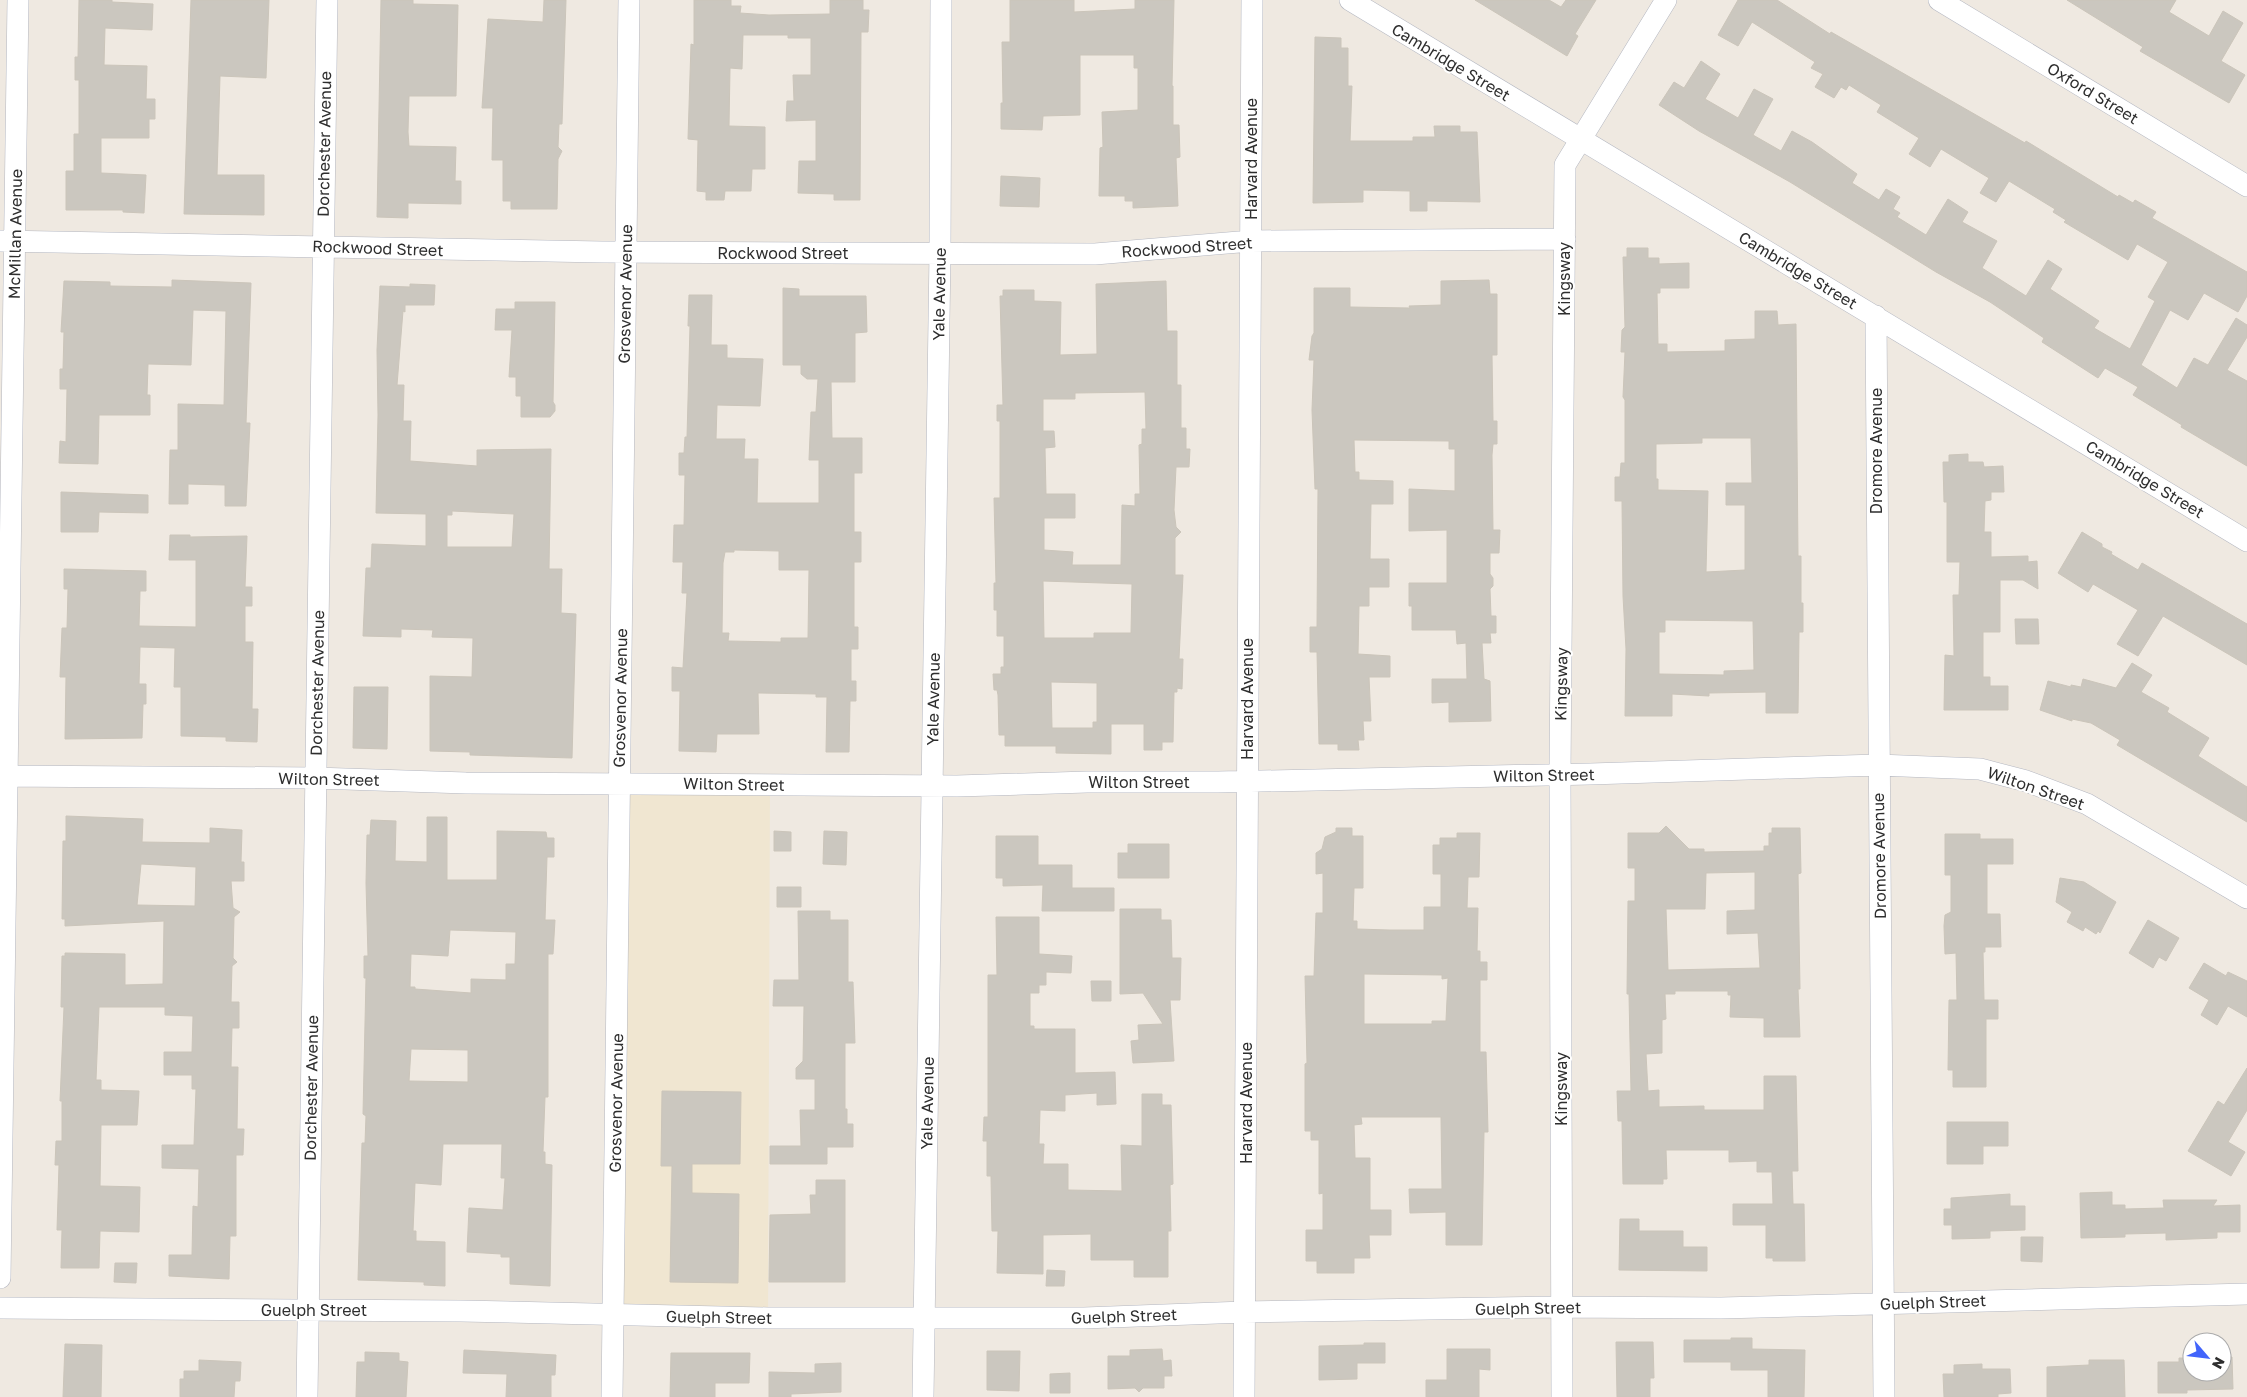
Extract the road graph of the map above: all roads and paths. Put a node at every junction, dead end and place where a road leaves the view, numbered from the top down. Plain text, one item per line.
1 (18, 0) edge
2 (327, 0) edge
3 (629, 0) edge
4 (941, 0) edge
5 (1252, 0) edge
6 (1350, 0) edge
7 (1666, 0) edge
8 (1939, 0) edge
9 (1581, 139) junction
10 (2247, 186) edge
11 (1565, 238) junction
12 (7, 241) edge
13 (1251, 241) junction
14 (323, 246) junction
15 (625, 252) junction
16 (940, 253) junction
17 (1876, 316) junction
18 (2247, 540) edge
19 (1878, 765) junction
20 (1560, 775) junction
21 (4, 776) edge
22 (315, 778) junction
23 (1247, 781) junction
24 (619, 782) junction
25 (931, 786) junction
26 (2247, 898) edge
27 (0, 1278) edge
28 (2247, 1294) edge
29 (1884, 1303) junction
30 (1560, 1307) junction
31 (0, 1308) edge
32 (309, 1310) junction
33 (1244, 1312) junction
34 (613, 1315) junction
35 (924, 1318) junction
36 (307, 1397) edge
37 (612, 1397) edge
38 (923, 1397) edge
39 (1244, 1397) edge
40 (1562, 1397) edge
41 (1884, 1397) edge

1 - 12 street, McMillan Avenue
2 - 14 street, Dorchester Avenue
3 - 15 street, Grosvenor Avenue
4 - 16 street, Yale Avenue
5 - 13 street, Harvard Avenue
6 - 9 street, Cambridge Street
7 - 9 street, Kingsway
8 - 10 street, Oxford Street
9 - 11 street, Kingsway
9 - 17 street, Cambridge Street
11 - 13 street, Rockwood Street
11 - 20 street, Kingsway
12 - 14 street, Rockwood Street
12 - 21 street, McMillan Avenue
13 - 16 street, Rockwood Street
13 - 23 street, Harvard Avenue
14 - 15 street, Rockwood Street
14 - 22 street, Dorchester Avenue
15 - 16 street, Rockwood Street
15 - 24 street, Grosvenor Avenue
16 - 25 street, Yale Avenue
17 - 18 street, Cambridge Street
17 - 19 street, Dromore Avenue
19 - 20 street, Wilton Street
19 - 26 street, Wilton Street
19 - 29 street, Dromore Avenue
20 - 23 street, Wilton Street
20 - 30 street, Kingsway
21 - 22 street, Wilton Street
21 - 27 street, McMillan Avenue
22 - 24 street, Wilton Street
22 - 32 street, Dorchester Avenue
23 - 25 street, Wilton Street
23 - 33 street, Harvard Avenue
24 - 25 street, Wilton Street
24 - 34 street, Grosvenor Avenue
25 - 35 street, Yale Avenue
28 - 29 street, Guelph Street
29 - 30 street, Guelph Street
29 - 41 street, Dromore Avenue
30 - 33 street, Guelph Street
30 - 40 street, Kingsway
31 - 32 street, Guelph Street
32 - 34 street, Guelph Street
32 - 36 street, Dorchester Avenue
33 - 35 street, Guelph Street
33 - 39 street, Harvard Avenue
34 - 35 street, Guelph Street
34 - 37 street, Grosvenor Avenue
35 - 38 street, Yale Avenue

